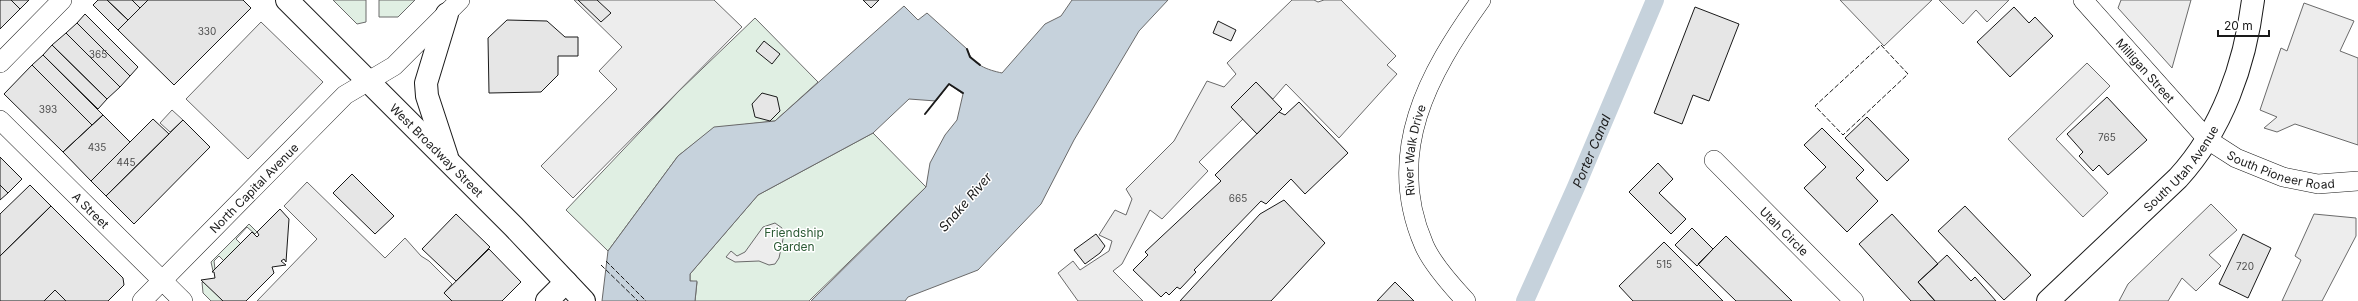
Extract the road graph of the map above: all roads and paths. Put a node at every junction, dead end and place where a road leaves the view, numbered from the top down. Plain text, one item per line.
1 (62, 0) edge
2 (287, 0) edge
3 (1481, 0) edge
4 (2083, 0) edge
5 (2253, 0) edge
6 (454, 7) edge
7 (0, 63) edge
8 (370, 81) junction
9 (0, 120) edge
10 (2208, 140) junction
11 (1714, 160) dead end
12 (449, 162) junction
13 (2358, 181) edge
14 (162, 281) junction
15 (566, 282) junction
16 (142, 301) edge
17 (183, 301) edge
18 (547, 301) edge
19 (584, 301) edge
20 (1466, 301) edge
21 (1854, 301) edge
22 (2048, 301) edge

1 - 7 street
2 - 8 main road, West Broadway Street
3 - 20 street, River Walk Drive
4 - 10 street, Milligan Street
5 - 10 main road, South Utah Avenue
6 - 8 street, North Capital Avenue
6 - 12 main road
8 - 12 main road, West Broadway Street
8 - 14 street, North Capital Avenue
9 - 14 street, A Street
10 - 13 street, South Pioneer Road
10 - 22 main road, South Utah Avenue
11 - 21 street, Utah Circle
12 - 15 main road, West Broadway Street
14 - 16 street, North Capital Avenue
14 - 17 street, A Street
15 - 18 main road
15 - 19 main road, West Broadway Street

